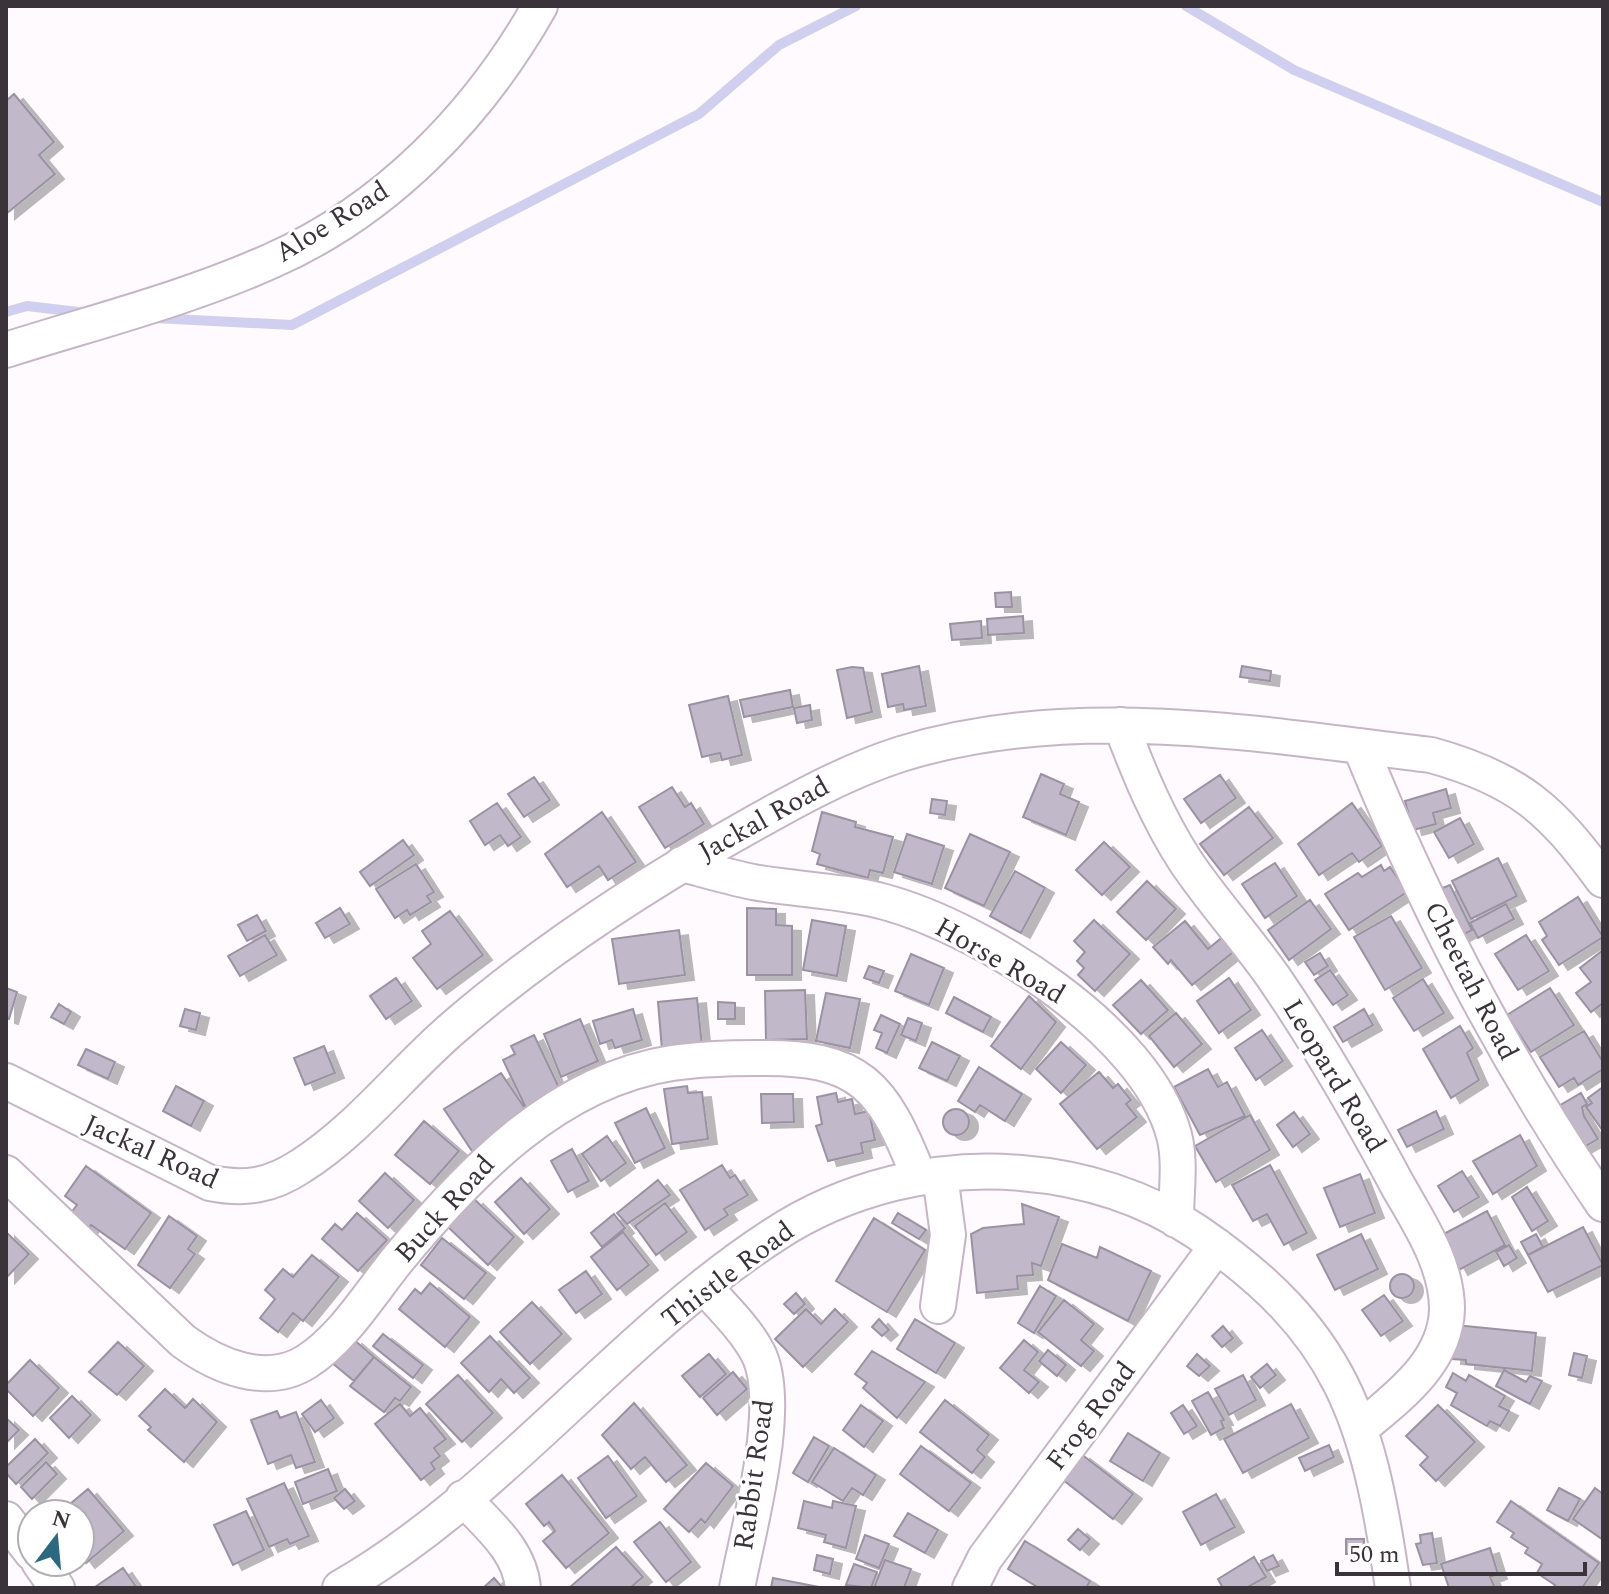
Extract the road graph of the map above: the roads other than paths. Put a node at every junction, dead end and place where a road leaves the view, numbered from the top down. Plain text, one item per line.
1 (540, 6) edge
2 (6, 350) edge
3 (1121, 725) junction
4 (1360, 746) junction
5 (682, 864) junction
6 (1603, 880) edge
7 (6, 1081) edge
8 (6, 1173) edge
9 (929, 1176) junction
10 (1603, 1204) edge
11 (1176, 1220) junction
12 (1217, 1246) junction
13 (704, 1286) junction
14 (938, 1306) dead end
15 (1361, 1428) junction
16 (463, 1498) junction
17 (340, 1588) edge
18 (523, 1588) edge
19 (737, 1588) edge
20 (970, 1588) edge
21 (1393, 1588) edge

1 - 2 street, Aloe Road
3 - 4 street, Jackal Road
3 - 5 street, Jackal Road
3 - 15 street, Leopard Road
4 - 6 street, Jackal Road
4 - 10 street, Cheetah Road
5 - 7 street, Jackal Road
5 - 11 street, Horse Road
8 - 9 street, Buck Road
9 - 11 street, Thistle Road
9 - 13 street, Thistle Road
9 - 14 street, Buck Road
11 - 12 street, Thistle Road
12 - 15 street, Thistle Road
12 - 20 street, Frog Road
13 - 16 street, Thistle Road
13 - 19 street, Rabbit Road
15 - 21 street, Thistle Road
16 - 17 street, Thistle Road
16 - 18 street

